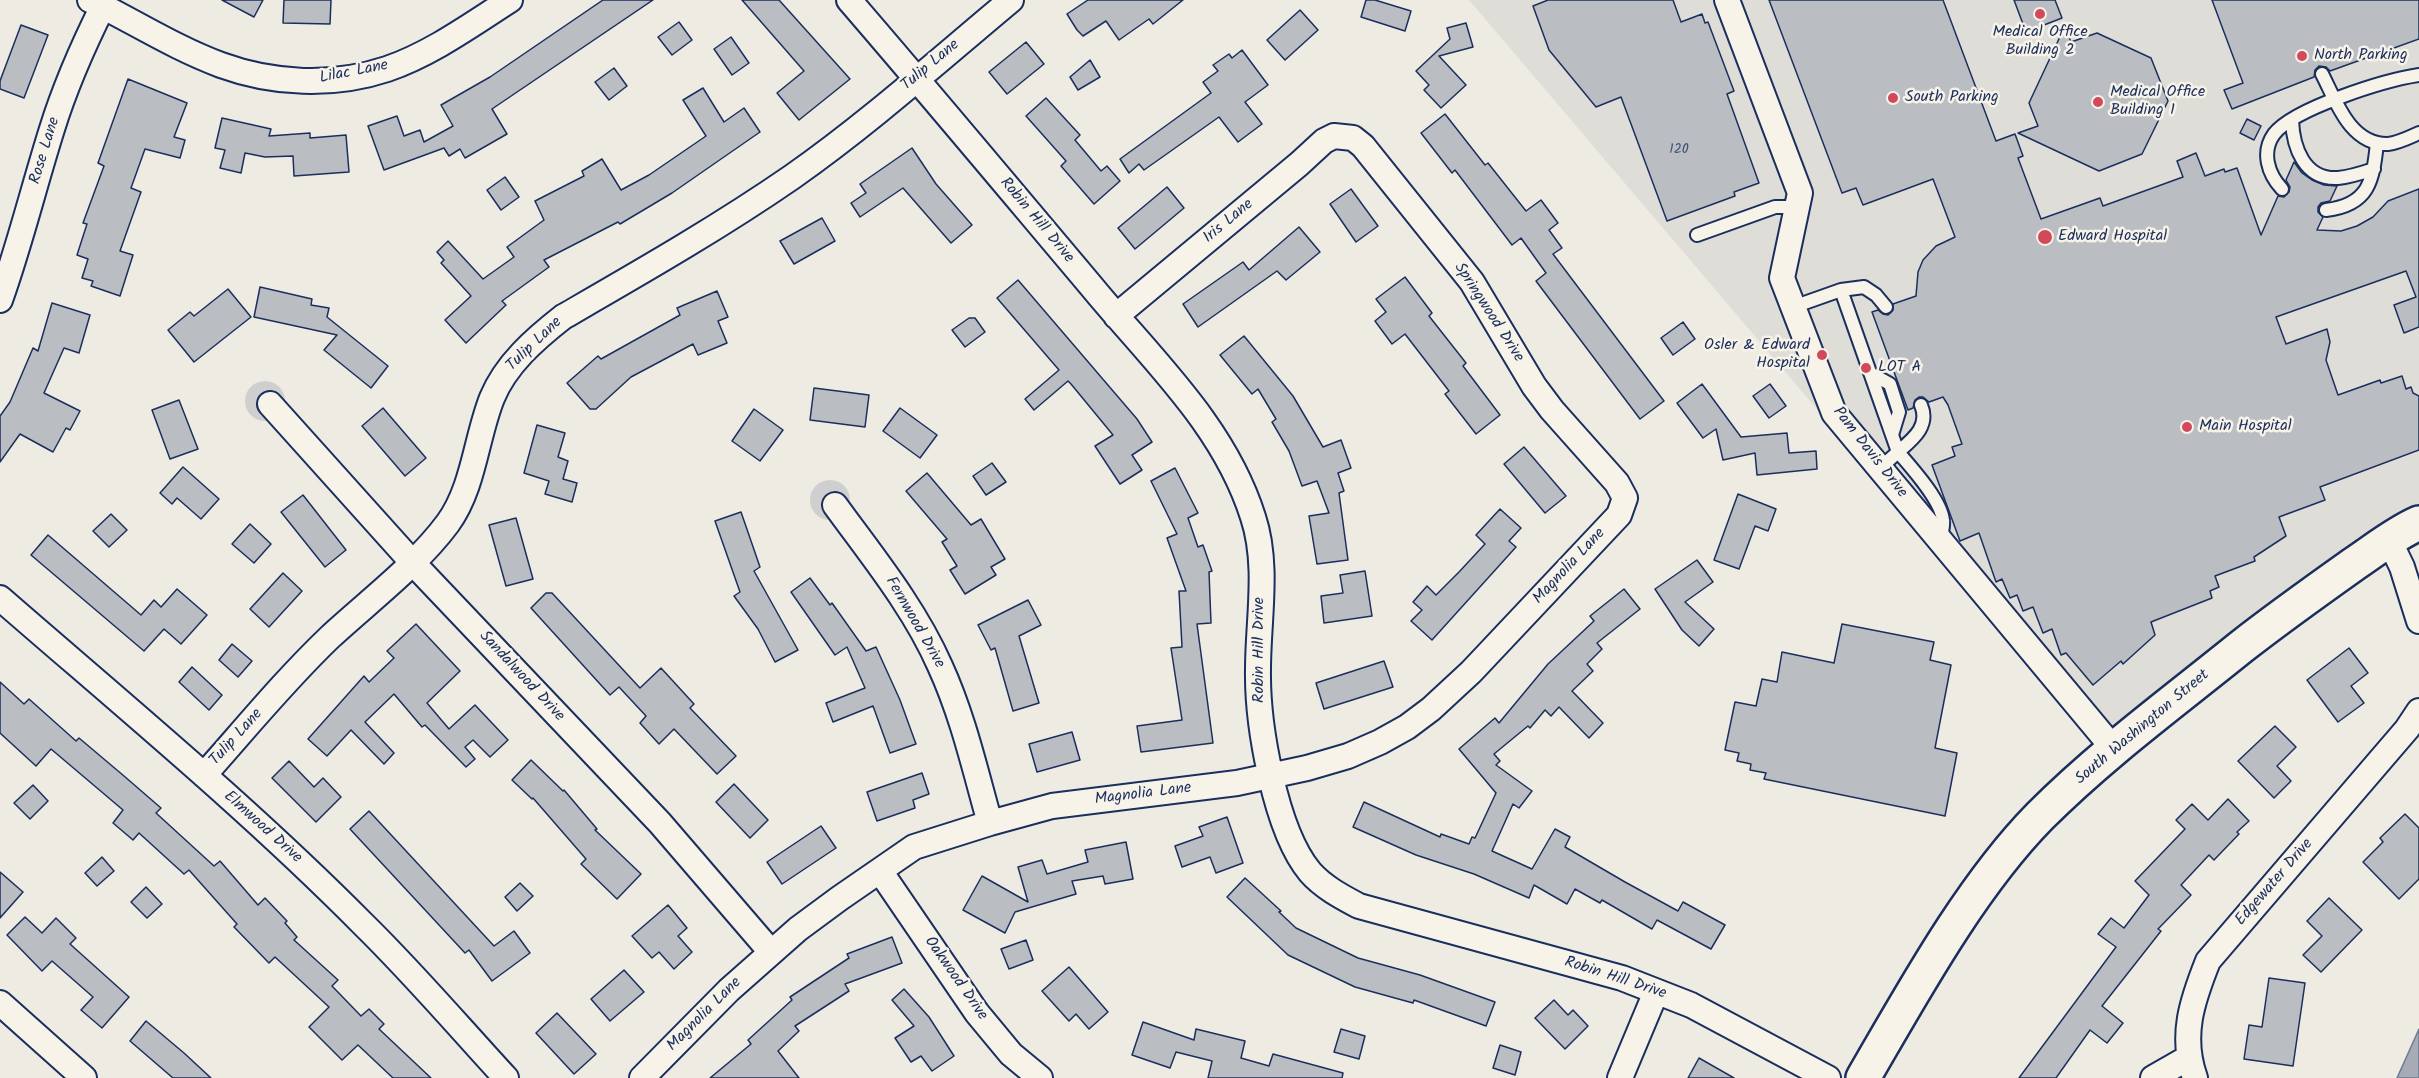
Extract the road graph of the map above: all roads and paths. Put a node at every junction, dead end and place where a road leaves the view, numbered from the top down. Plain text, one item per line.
1 (510, 0) edge
2 (849, 0) edge
3 (1011, 0) edge
4 (1727, 0) edge
5 (96, 3) edge
6 (477, 9) edge
7 (2322, 74) dead end
8 (2419, 75) edge
9 (917, 78) junction
10 (2334, 100) junction
11 (2292, 120) junction
12 (2419, 133) edge
13 (1344, 135) joint
14 (2377, 143) junction
15 (2374, 169) junction
16 (2282, 189) dead end
17 (1797, 207) junction
18 (2326, 210) dead end
19 (1697, 235) dead end
20 (1841, 290) junction
21 (0, 300) edge
22 (1793, 307) junction
23 (1886, 307) dead end
24 (1116, 316) junction
25 (270, 404) dead end
26 (1921, 405) dead end
27 (1898, 452) junction
28 (1880, 468) junction
29 (1625, 498) joint
30 (835, 505) dead end
31 (2419, 523) edge
32 (2389, 540) junction
33 (1940, 541) junction
34 (412, 562) junction
35 (0, 598) edge
36 (2419, 621) edge
37 (2419, 711) edge
38 (2114, 748) junction
39 (204, 775) junction
40 (1272, 775) junction
41 (990, 823) junction
42 (879, 871) junction
43 (771, 952) junction
44 (1656, 992) junction
45 (0, 1002) edge
46 (2192, 1068) edge
47 (84, 1078) edge
48 (506, 1078) edge
49 (642, 1078) edge
50 (1040, 1078) edge
51 (1620, 1078) edge
52 (1828, 1078) edge
53 (1863, 1078) edge
54 (2153, 1078) edge

1 - 6 street, Lilac Lane
2 - 9 street, Robin Hill Drive
3 - 9 street, Tulip Lane
4 - 17 street, Pam Davis Drive
5 - 6 street, Lilac Lane
5 - 21 street, Rose Lane
7 - 10 lane
8 - 10 lane
9 - 24 street, Robin Hill Drive
9 - 34 street, Tulip Lane
10 - 11 lane
10 - 14 lane
11 - 15 lane
11 - 16 lane
12 - 14 lane
13 - 24 street, Iris Lane
13 - 29 street, Springwood Drive
14 - 15 lane
15 - 18 lane
17 - 19 lane
17 - 22 street, Pam Davis Drive
20 - 22 lane
20 - 23 lane
20 - 27 lane
22 - 28 street, Pam Davis Drive
24 - 40 street, Robin Hill Drive
25 - 34 street, Sandalwood Drive
26 - 27 lane
27 - 28 lane
27 - 33 lane
28 - 33 street, Pam Davis Drive
29 - 40 street, Magnolia Lane
30 - 41 street, Fernwood Drive
31 - 32 main road, South Washington Street
32 - 36 street
32 - 38 main road, South Washington Street
33 - 38 street, Pam Davis Drive
34 - 39 street, Tulip Lane
34 - 43 street, Sandalwood Drive
35 - 39 street, Elmwood Drive
37 - 46 street, Edgewater Drive
38 - 53 main road, South Washington Street
39 - 48 street, Elmwood Drive
40 - 41 street, Magnolia Lane
40 - 44 street, Robin Hill Drive
41 - 42 street, Magnolia Lane
42 - 43 street, Magnolia Lane
42 - 50 street, Oakwood Drive
43 - 49 street, Magnolia Lane
44 - 51 street
44 - 52 street, Robin Hill Drive
45 - 47 street
46 - 54 street

